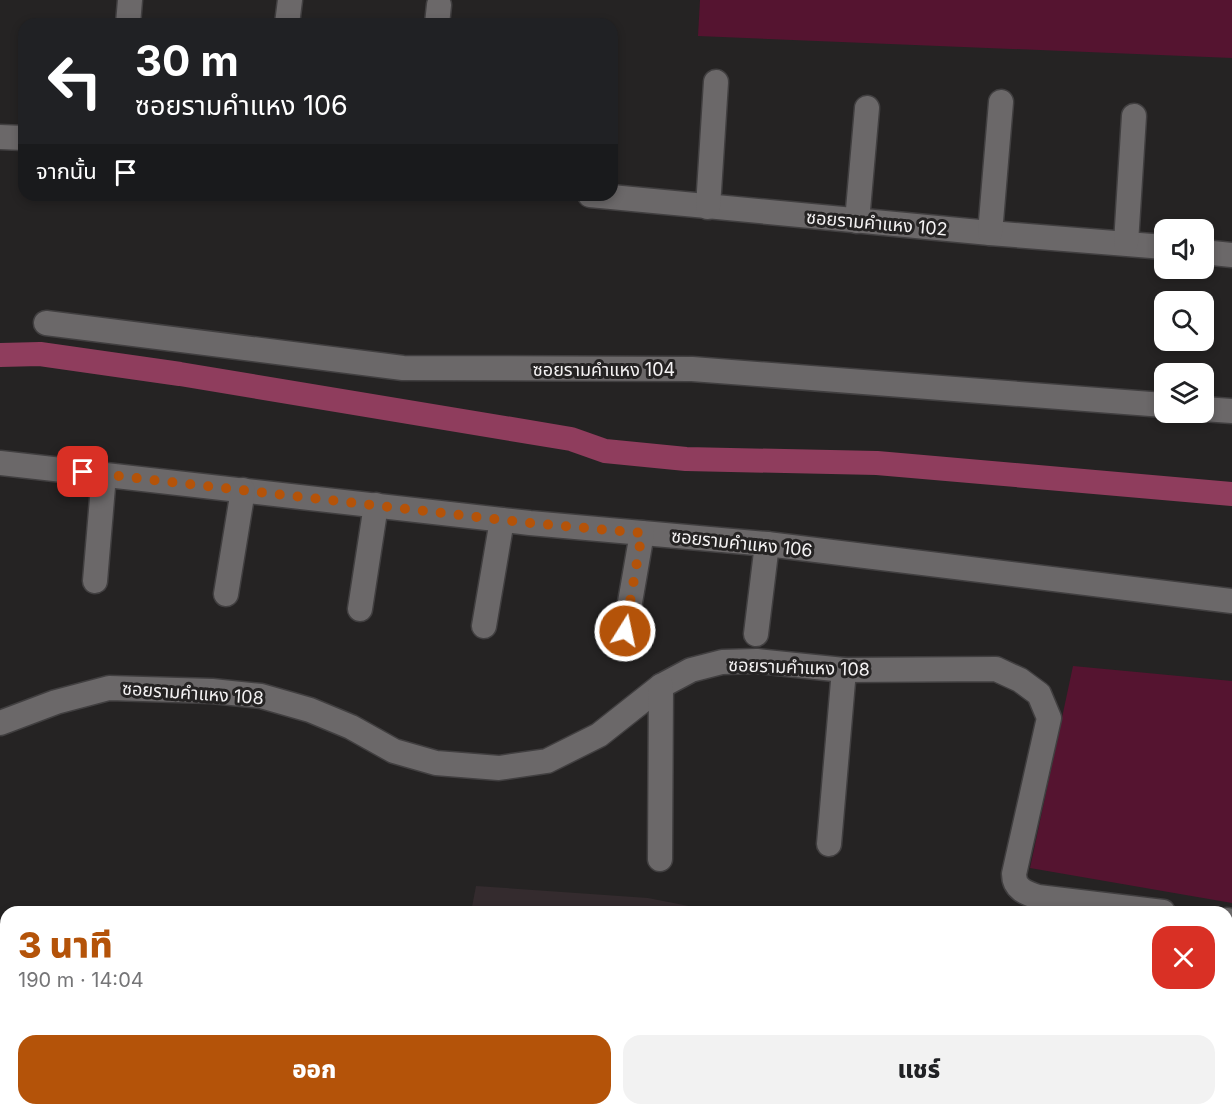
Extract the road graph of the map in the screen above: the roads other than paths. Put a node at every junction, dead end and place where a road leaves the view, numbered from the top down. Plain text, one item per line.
1 (130, 0) edge
2 (290, 0) edge
3 (128, 18) edge
4 (288, 18) edge
5 (717, 82) dead end
6 (1000, 102) dead end
7 (867, 108) dead end
8 (1134, 116) dead end
9 (0, 137) edge
10 (18, 138) edge
11 (618, 198) edge
12 (708, 207) junction
13 (857, 221) junction
14 (990, 233) junction
15 (1126, 243) junction
16 (1154, 246) edge
17 (1214, 253) edge
18 (1232, 255) edge
19 (46, 323) dead end
20 (1154, 404) edge
21 (1214, 410) edge
22 (1232, 411) edge
23 (0, 463) edge
24 (104, 475) junction
25 (243, 490) junction
26 (376, 506) junction
27 (502, 520) junction
28 (642, 533) junction
29 (767, 544) junction
30 (94, 581) dead end
31 (226, 594) dead end
32 (1232, 601) edge
33 (360, 609) dead end
34 (484, 626) dead end
35 (625, 631) dead end
36 (756, 634) dead end
37 (844, 670) junction
38 (661, 686) junction
39 (0, 723) edge
40 (829, 844) dead end
41 (660, 860) dead end
42 (1112, 906) edge

1 - 3 street
2 - 4 street
5 - 12 street
6 - 14 street
7 - 13 street
8 - 15 street
9 - 10 street
11 - 12 street, ซอยรามคําแหง 102
12 - 13 street, ซอยรามคําแหง 102
13 - 14 street, ซอยรามคําแหง 102
14 - 15 street, ซอยรามคําแหง 102
15 - 16 street, ซอยรามคําแหง 102
17 - 18 street
19 - 20 street, ซอยรามคําแหง 104
21 - 22 street
23 - 24 street, ซอยรามคําแหง 106
24 - 25 street, ซอยรามคําแหง 106
24 - 30 street
25 - 26 street, ซอยรามคําแหง 106
25 - 31 street
26 - 27 street, ซอยรามคําแหง 106
26 - 33 street
27 - 28 street, ซอยรามคําแหง 106
27 - 34 street
28 - 29 street, ซอยรามคําแหง 106
28 - 35 street
29 - 32 street, ซอยรามคําแหง 106
29 - 36 street
37 - 38 street, ซอยรามคำแหง 108
37 - 40 street
37 - 42 street, ซอยรามคำแหง 108
38 - 39 street, ซอยรามคำแหง 108
38 - 41 street

